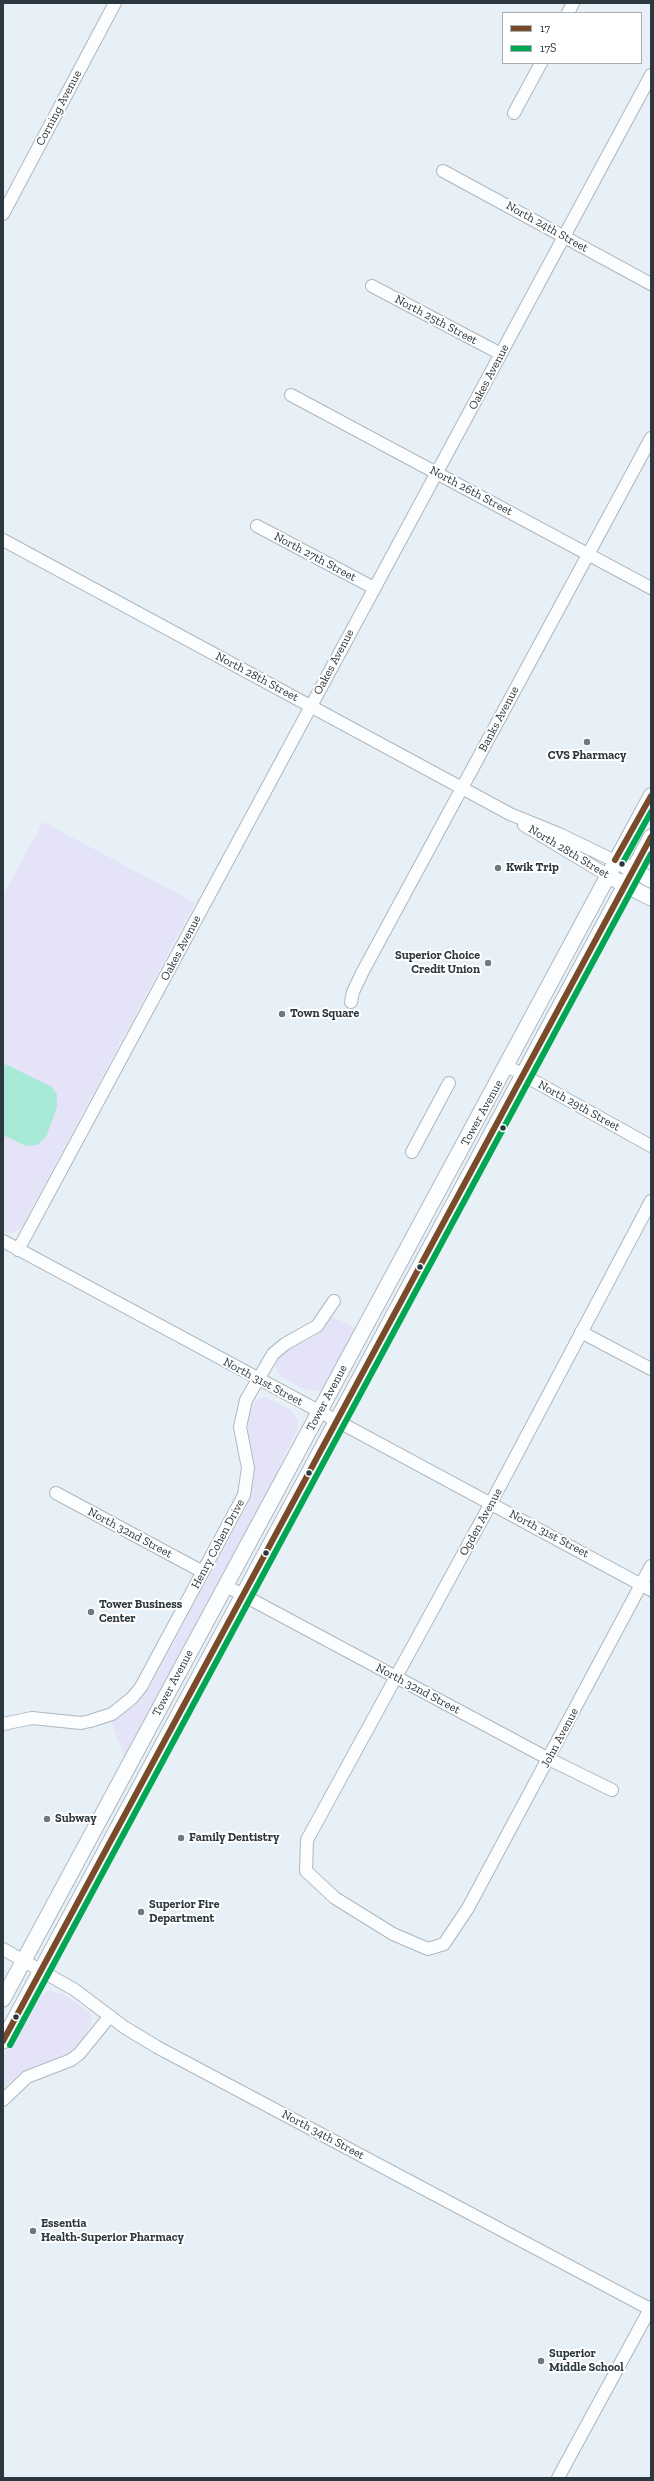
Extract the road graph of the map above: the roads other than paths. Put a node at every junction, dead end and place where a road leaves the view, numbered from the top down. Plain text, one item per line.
1 (115, 3) edge
2 (573, 3) edge
3 (568, 12) edge
4 (540, 64) edge
5 (651, 75) edge
6 (514, 113) dead end
7 (443, 171) dead end
8 (3, 214) edge
9 (564, 236) junction
10 (651, 284) edge
11 (372, 286) dead end
12 (501, 354) junction
13 (291, 395) dead end
14 (651, 438) edge
15 (437, 473) junction
16 (257, 526) dead end
17 (3, 540) edge
18 (588, 554) junction
19 (374, 588) junction
20 (651, 588) edge
21 (310, 706) junction
22 (462, 788) junction
23 (651, 796) edge
24 (510, 814) junction
25 (651, 837) edge
26 (615, 861) junction
27 (633, 871) junction
28 (608, 875) junction
29 (651, 880) edge
30 (625, 885) junction
31 (651, 898) edge
32 (351, 1002) dead end
33 (507, 1066) junction
34 (524, 1075) junction
35 (450, 1083) dead end
36 (651, 1146) edge
37 (412, 1152) dead end
38 (651, 1201) edge
39 (3, 1241) edge
40 (18, 1250) junction
41 (334, 1301) dead end
42 (580, 1332) junction
43 (651, 1369) edge
44 (258, 1378) junction
45 (320, 1412) junction
46 (337, 1422) junction
47 (56, 1493) dead end
48 (491, 1503) junction
49 (651, 1566) edge
50 (204, 1572) junction
51 (226, 1586) junction
52 (646, 1587) edge
53 (244, 1596) junction
54 (395, 1677) junction
55 (3, 1724) edge
56 (549, 1759) junction
57 (612, 1790) dead end
58 (307, 1840) joint
59 (3, 1949) edge
60 (23, 1961) junction
61 (41, 1970) junction
62 (3, 1999) edge
63 (110, 2016) junction
64 (3, 2041) edge
65 (3, 2100) edge
66 (651, 2308) edge
67 (558, 2478) edge

1 - 8 street, Corning Avenue
2 - 3 street
4 - 6 street
5 - 9 street, Oakes Avenue
7 - 9 street, North 24th Street
9 - 10 street, North 24th Street
9 - 12 street, Oakes Avenue
11 - 12 street, North 25th Street
12 - 15 street, Oakes Avenue
13 - 15 street, North 26th Street
14 - 18 street, Banks Avenue
15 - 18 street, North 26th Street
15 - 19 street, Oakes Avenue
16 - 19 street, North 27th Street
17 - 21 street, North 28th Street
18 - 20 street, North 26th Street
18 - 22 street, Banks Avenue
19 - 21 street, Oakes Avenue
21 - 22 street, North 28th Street
21 - 40 street, Oakes Avenue
22 - 24 street, North 28th Street
22 - 32 street, Banks Avenue
23 - 26 main road, Tower Avenue
24 - 26 street, North 28th Street
24 - 28 street, North 28th Street
25 - 27 main road, Tower Avenue
26 - 27 main road, North 28th Street
26 - 28 main road, Tower Avenue
27 - 29 main road, North 28th Street
27 - 30 main road, Tower Avenue
28 - 30 main road, North 28th Street
28 - 33 main road, Tower Avenue
30 - 31 main road, North 28th Street
30 - 34 main road, Tower Avenue
33 - 34 street, North 29th Street
33 - 45 main road, Tower Avenue
34 - 36 street, North 29th Street
34 - 46 main road, Tower Avenue
35 - 37 street
38 - 42 street, Ogden Avenue
39 - 40 street, North 31st Street
40 - 44 street, North 31st Street
41 - 44 street, Henry Cohen Drive
42 - 43 street
42 - 48 street, Ogden Avenue
44 - 45 street, North 31st Street
44 - 50 street, Henry Cohen Drive
45 - 46 street, North 31st Street
45 - 51 main road, Tower Avenue
46 - 48 street, North 31st Street
46 - 53 main road, Tower Avenue
47 - 50 street, North 32nd Street
48 - 52 street, North 31st Street
48 - 54 street, Ogden Avenue
49 - 52 street, John Avenue
50 - 55 street, Henry Cohen Drive
51 - 53 street, North 32nd Street
51 - 60 main road, Tower Avenue
52 - 56 street, John Avenue
53 - 54 street, North 32nd Street
53 - 61 main road, Tower Avenue
54 - 56 street, North 32nd Street
54 - 58 street, Ogden Avenue
56 - 57 street, North 32nd Street
56 - 58 street, John Avenue
59 - 60 street, North 34th Street
60 - 61 street, North 34th Street
60 - 62 main road, Tower Avenue
61 - 63 street, North 34th Street
61 - 64 main road, Tower Avenue
63 - 65 street
63 - 66 street, North 34th Street
66 - 67 street

